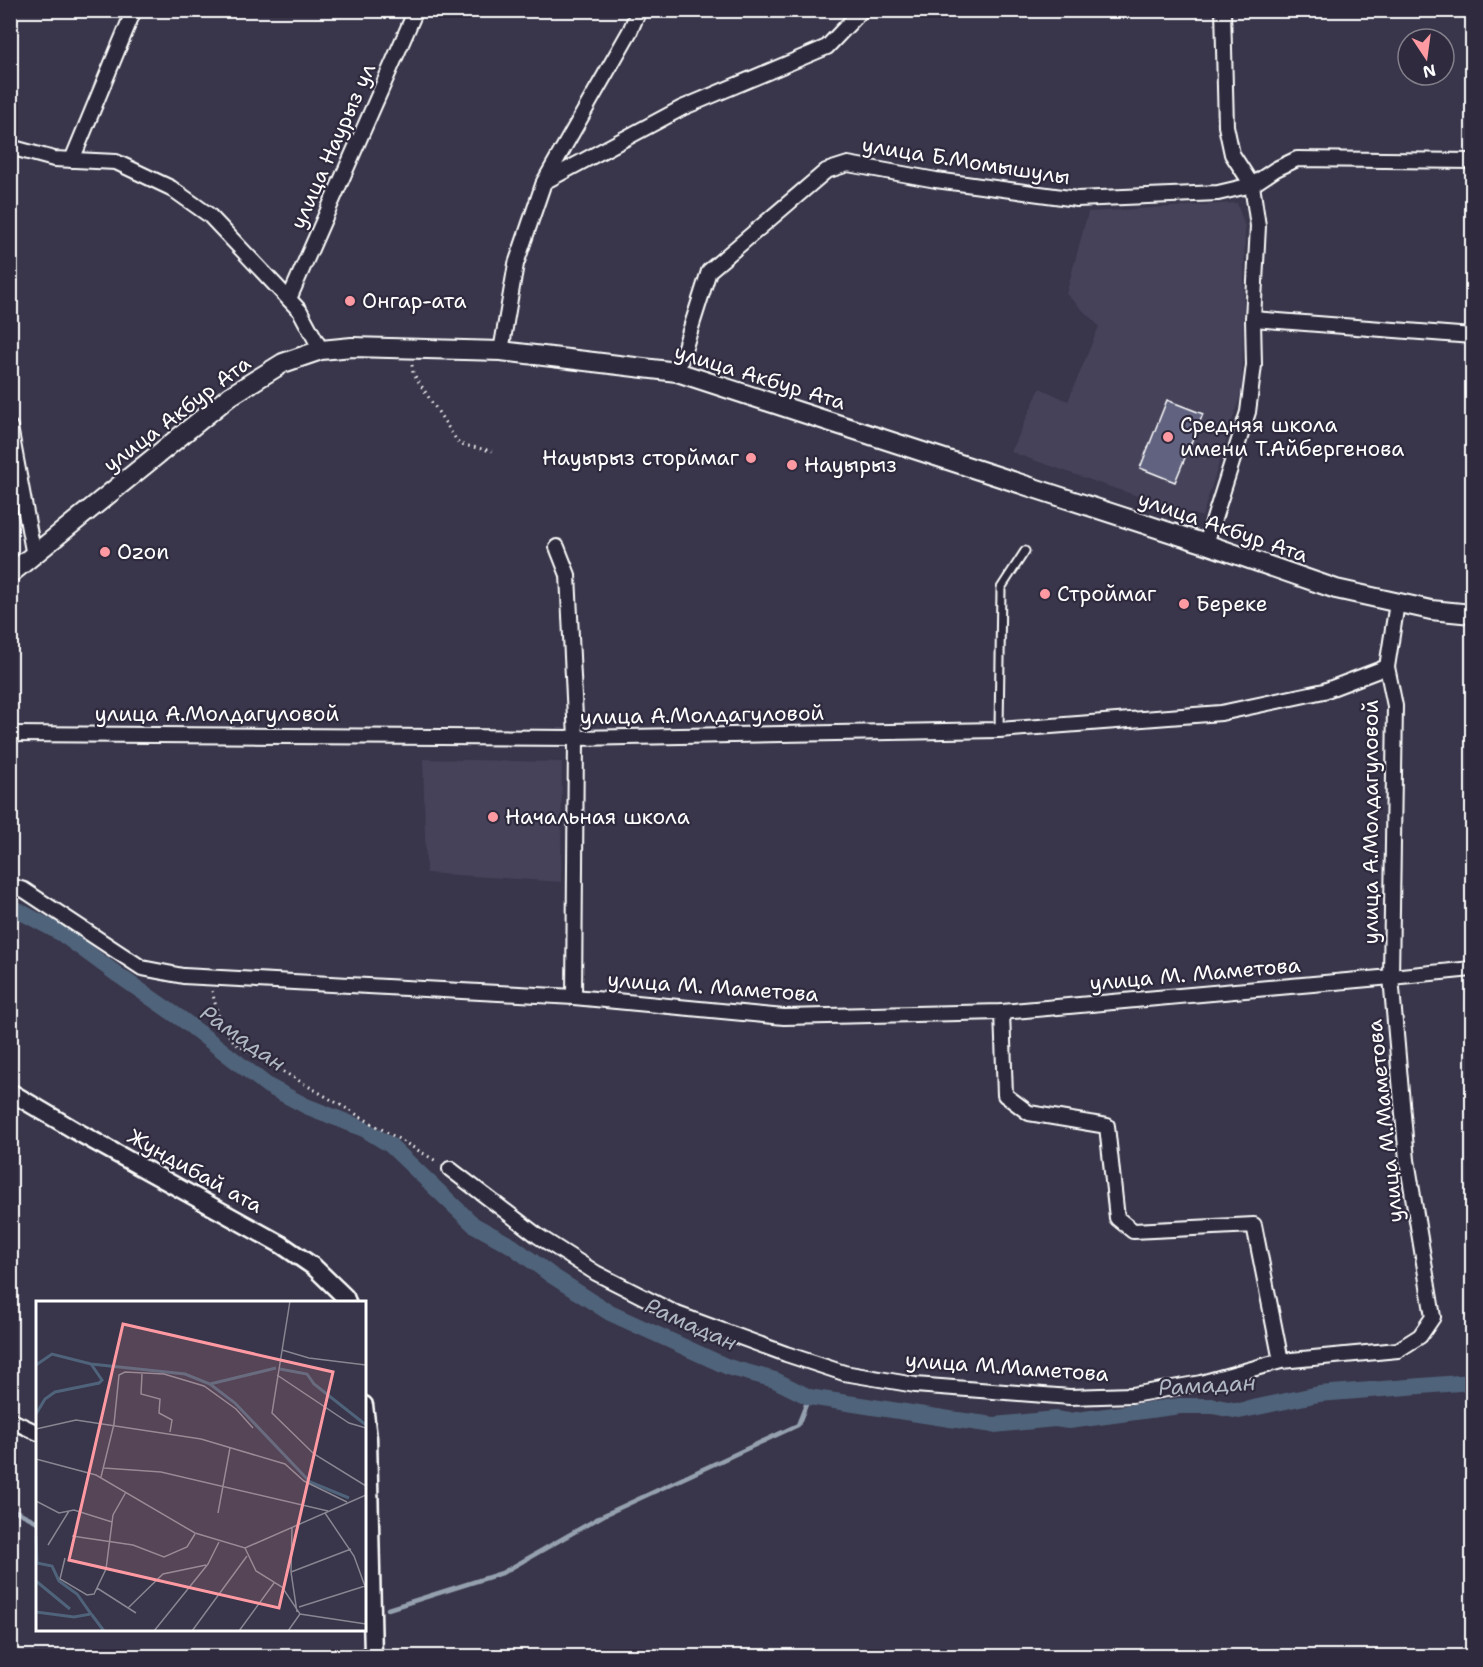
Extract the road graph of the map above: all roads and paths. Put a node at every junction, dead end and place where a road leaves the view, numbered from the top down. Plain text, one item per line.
1 (134, 10) edge
2 (416, 10) edge
3 (639, 10) edge
4 (862, 10) edge
5 (1223, 10) edge
6 (10, 147) edge
7 (72, 160) junction
8 (1473, 161) edge
9 (544, 182) junction
10 (1252, 185) junction
11 (289, 299) junction
12 (1253, 319) junction
13 (1473, 336) edge
14 (410, 349) junction
15 (321, 350) junction
16 (501, 351) junction
17 (677, 372) junction
18 (10, 427) edge
19 (492, 451) dead end
20 (1206, 544) junction
21 (557, 547) dead end
22 (1025, 551) dead end
23 (34, 556) junction
24 (10, 574) edge
25 (1397, 603) junction
26 (1473, 614) edge
27 (1387, 667) junction
28 (999, 730) junction
29 (10, 734) edge
30 (576, 738) junction
31 (10, 886) edge
32 (1473, 969) edge
33 (1391, 977) junction
34 (209, 978) junction
35 (574, 997) junction
36 (1002, 1012) junction
37 (10, 1092) edge
38 (450, 1169) joint
39 (347, 1301) edge
40 (1281, 1361) junction
41 (10, 1420) edge
42 (366, 1422) edge
43 (36, 1432) edge
44 (368, 1566) edge
45 (373, 1656) edge

1 - 7 street
2 - 11 street, улица Наурыз ул
3 - 9 street
4 - 9 street
5 - 10 street
6 - 7 street
7 - 11 street
8 - 10 street, улица Б.Момышулы
9 - 16 street
10 - 12 street
10 - 17 street, улица Б.Момышулы
11 - 15 street
12 - 13 street
12 - 20 street
14 - 15 main road, улица Акбур Ата
14 - 16 main road, улица Акбур Ата
14 - 19 path
15 - 23 main road, улица Акбур Ата
16 - 17 main road, улица Акбур Ата
17 - 20 main road, улица Акбур Ата
18 - 23 street
20 - 25 main road, улица Акбур Ата
21 - 30 street
22 - 28 lane
23 - 24 main road, улица Акбур Ата
25 - 26 main road, улица Акбур Ата
25 - 27 street, улица А.Молдагуловой
27 - 28 street, улица А.Молдагуловой
27 - 33 street, улица А.Молдагуловой
28 - 30 street, улица А.Молдагуловой
29 - 30 street, улица А.Молдагуловой
30 - 35 street
31 - 34 street, улица М. Маметова
32 - 33 street, улица М. Маметова
33 - 36 street, улица М. Маметова
33 - 40 street, улица М.Маметова
34 - 35 street, улица М. Маметова
34 - 38 path
35 - 36 street, улица М. Маметова
36 - 40 street
37 - 39 street, Жундибай ата
38 - 40 street, улица М.Маметова
41 - 43 street
42 - 44 street
44 - 45 street

